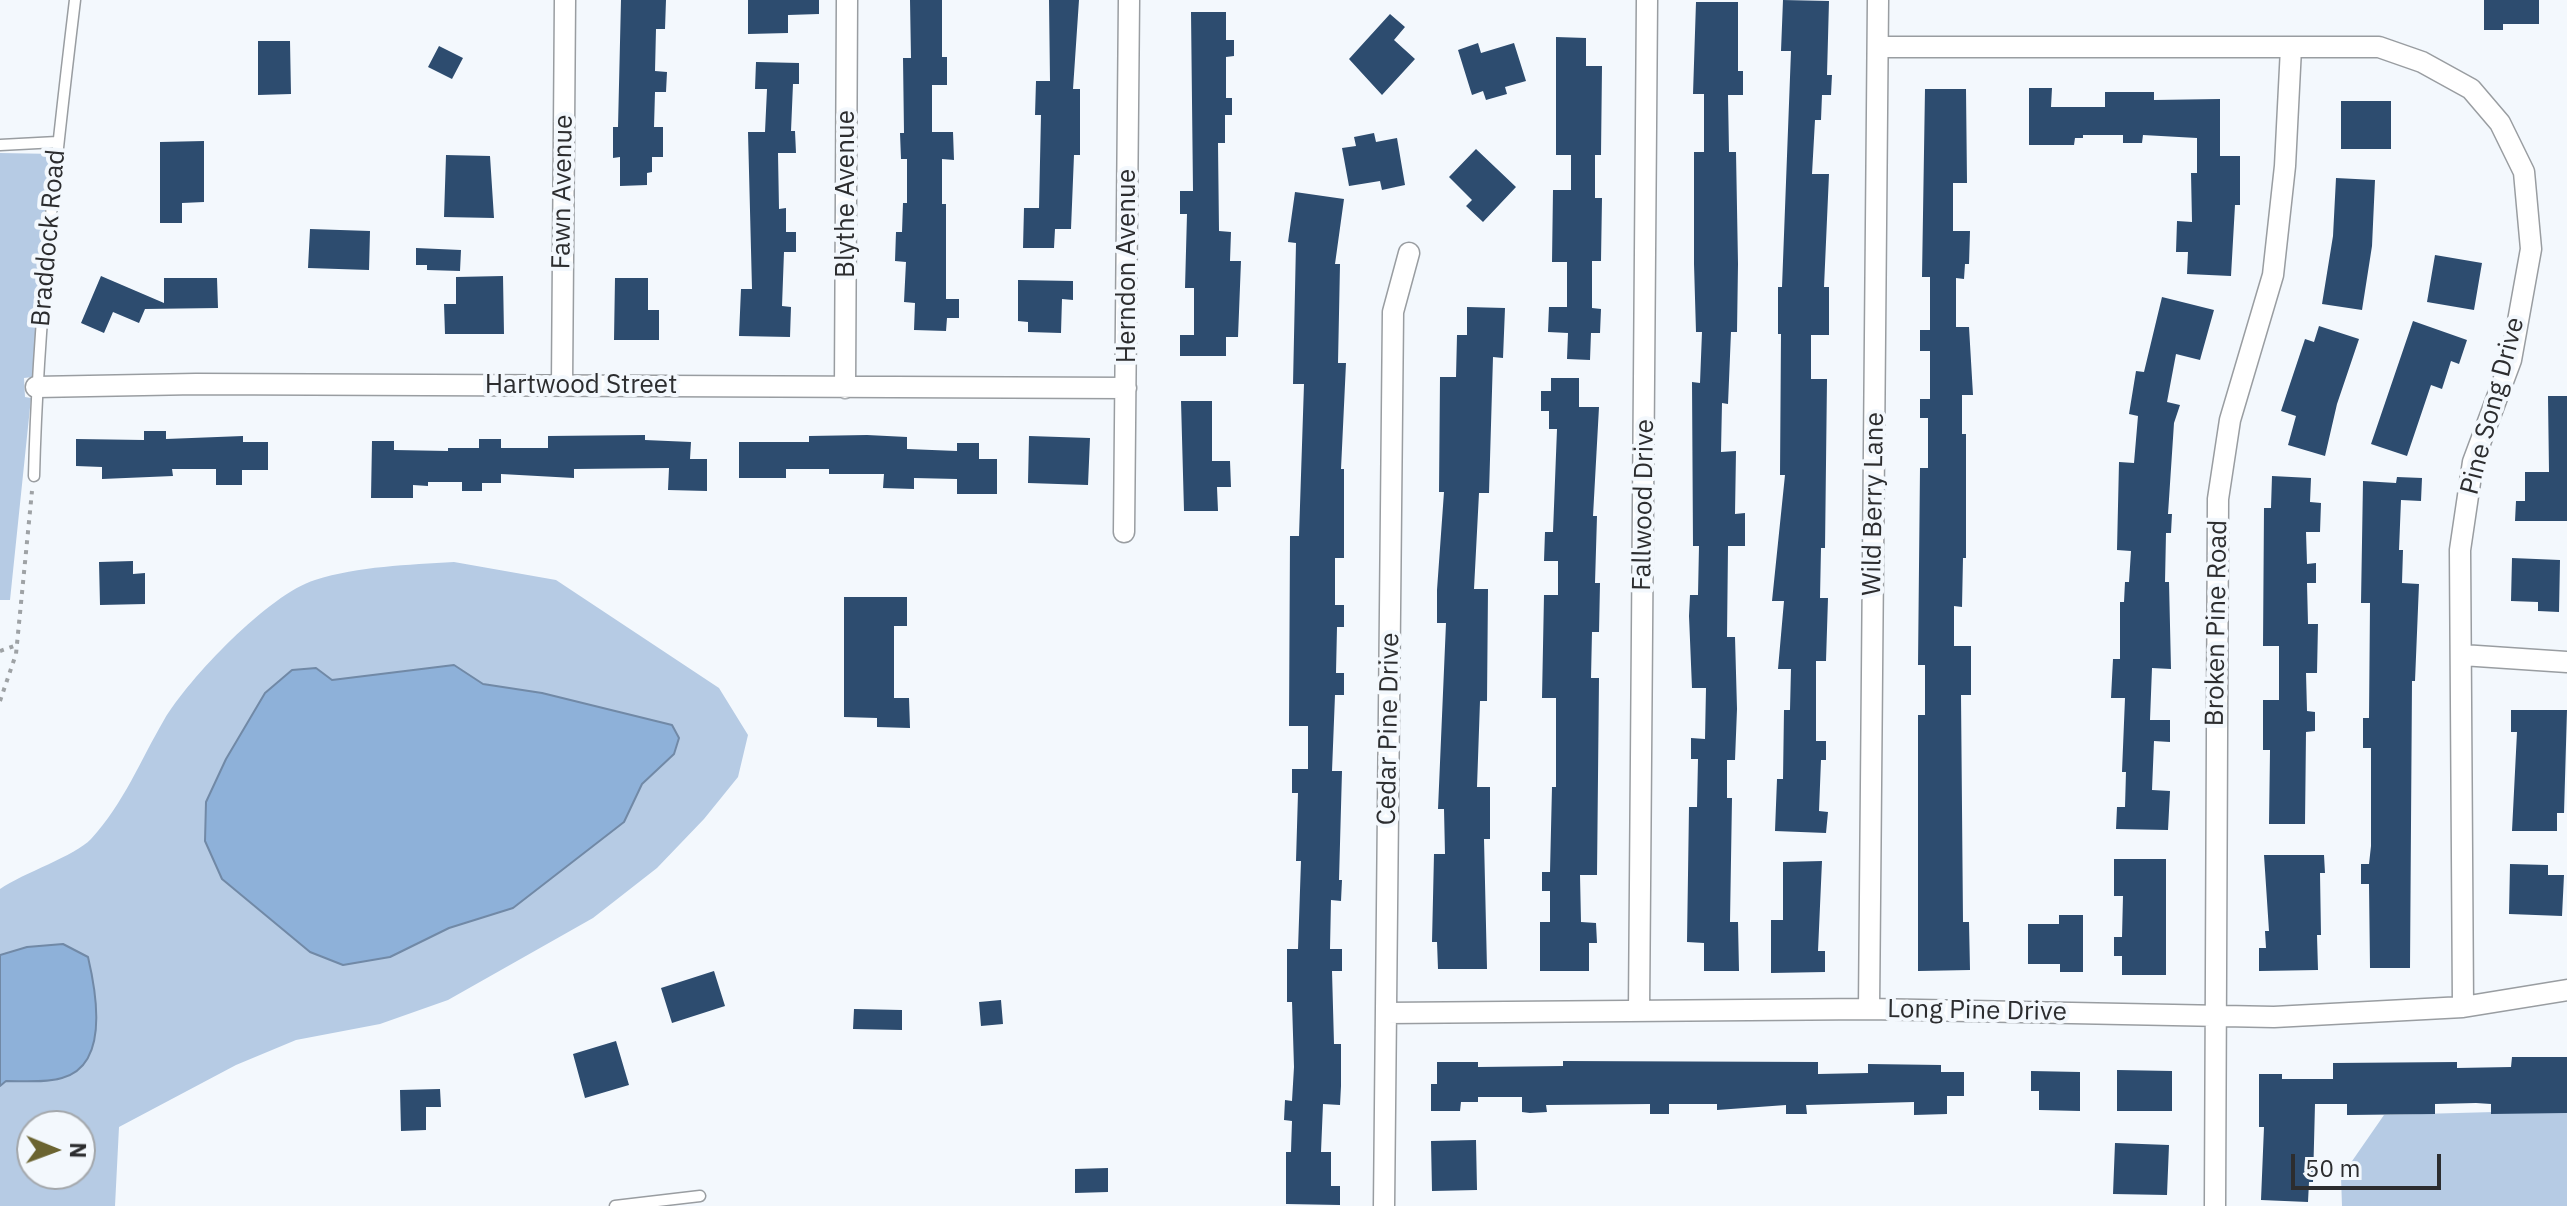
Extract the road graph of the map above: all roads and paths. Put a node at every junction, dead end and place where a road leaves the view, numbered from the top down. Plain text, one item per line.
1 (75, 0) edge
2 (565, 0) edge
3 (847, 0) edge
4 (1129, 0) edge
5 (1647, 0) edge
6 (1878, 0) edge
7 (1878, 47) junction
8 (2291, 48) junction
9 (57, 142) junction
10 (0, 145) edge
11 (1409, 253) dead end
12 (562, 385) junction
13 (36, 387) junction
14 (845, 388) junction
15 (1126, 388) junction
16 (34, 476) joint
17 (1124, 532) dead end
18 (17, 645) junction
19 (0, 651) edge
20 (2462, 655) junction
21 (2567, 662) edge
22 (0, 701) edge
23 (2567, 990) edge
24 (2463, 1007) junction
25 (1869, 1009) junction
26 (1639, 1011) junction
27 (1386, 1013) junction
28 (2215, 1016) junction
29 (700, 1196) dead end
30 (615, 1206) edge
31 (1384, 1206) edge
32 (2215, 1206) edge

1 - 9 lane, Braddock Road
2 - 12 street, Fawn Avenue
3 - 14 street, Blythe Avenue
4 - 15 street, Herndon Avenue
5 - 26 street, Fallwood Drive
6 - 7 street, Wild Berry Lane
7 - 8 street, Pine Song Drive
7 - 25 street, Wild Berry Lane
8 - 20 street, Pine Song Drive
8 - 28 street, Broken Pine Road
9 - 10 lane
9 - 13 lane, Braddock Road
11 - 27 street, Cedar Pine Drive
12 - 13 street, Hartwood Street
12 - 14 street, Hartwood Street
13 - 16 lane, Braddock Road
14 - 15 street, Hartwood Street
15 - 17 street, Herndon Avenue
16 - 18 path
18 - 19 path
18 - 22 path
20 - 21 street
20 - 24 street, Pine Song Drive
23 - 24 street, Long Pine Drive
24 - 28 street, Long Pine Drive
25 - 26 street, Long Pine Drive
25 - 28 street, Long Pine Drive
26 - 27 street, Long Pine Drive
27 - 31 street, Cedar Pine Drive
28 - 32 street, Broken Pine Road
29 - 30 lane

